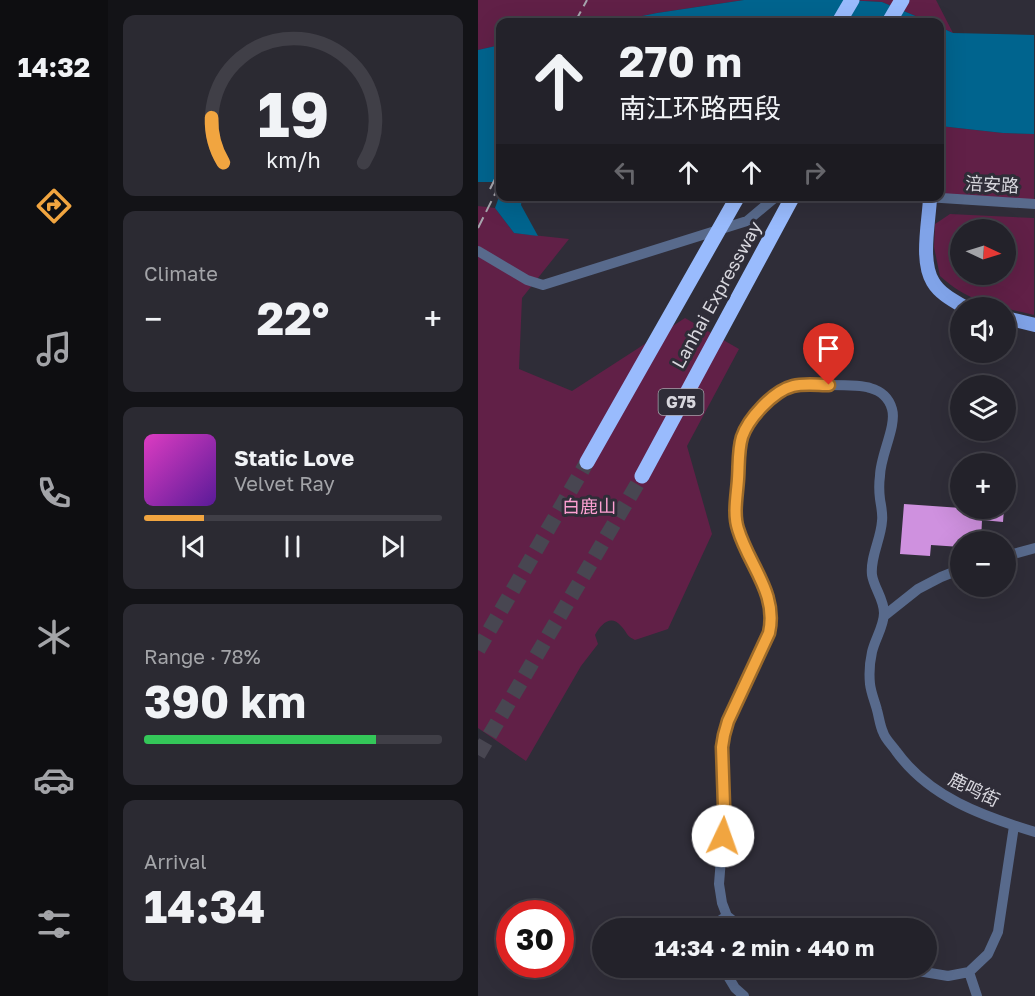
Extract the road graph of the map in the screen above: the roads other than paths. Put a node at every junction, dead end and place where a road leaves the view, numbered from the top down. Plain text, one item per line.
1 (853, 0) edge
2 (902, 0) edge
3 (842, 18) edge
4 (891, 18) edge
5 (944, 199) edge
6 (735, 201) edge
7 (771, 201) edge
8 (790, 201) edge
9 (931, 201) edge
10 (1034, 204) edge
11 (478, 251) edge
12 (950, 299) edge
13 (1016, 320) edge
14 (1034, 325) edge
15 (587, 462) tunnel mouth
16 (642, 476) tunnel mouth
17 (1034, 548) edge
18 (1016, 553) edge
19 (950, 574) edge
20 (884, 616) junction
21 (1014, 826) junction
22 (1034, 832) edge
23 (727, 916) junction
24 (724, 918) edge
25 (730, 918) edge
26 (969, 972) junction
27 (937, 974) edge
28 (729, 978) edge
29 (744, 996) edge
30 (977, 996) edge

1 - 3 highway
2 - 4 highway
5 - 10 street, 涪安路
6 - 15 highway, Lanhai Expressway
7 - 11 street
8 - 16 highway, Lanhai Expressway / G75
9 - 12 main road
13 - 14 main road
17 - 18 street
19 - 20 street
20 - 21 street, 鹿鸣街
20 - 23 street
21 - 22 street, 鹿鸣街
21 - 26 street
23 - 24 street
23 - 25 street
26 - 27 street
26 - 30 street
28 - 29 street

